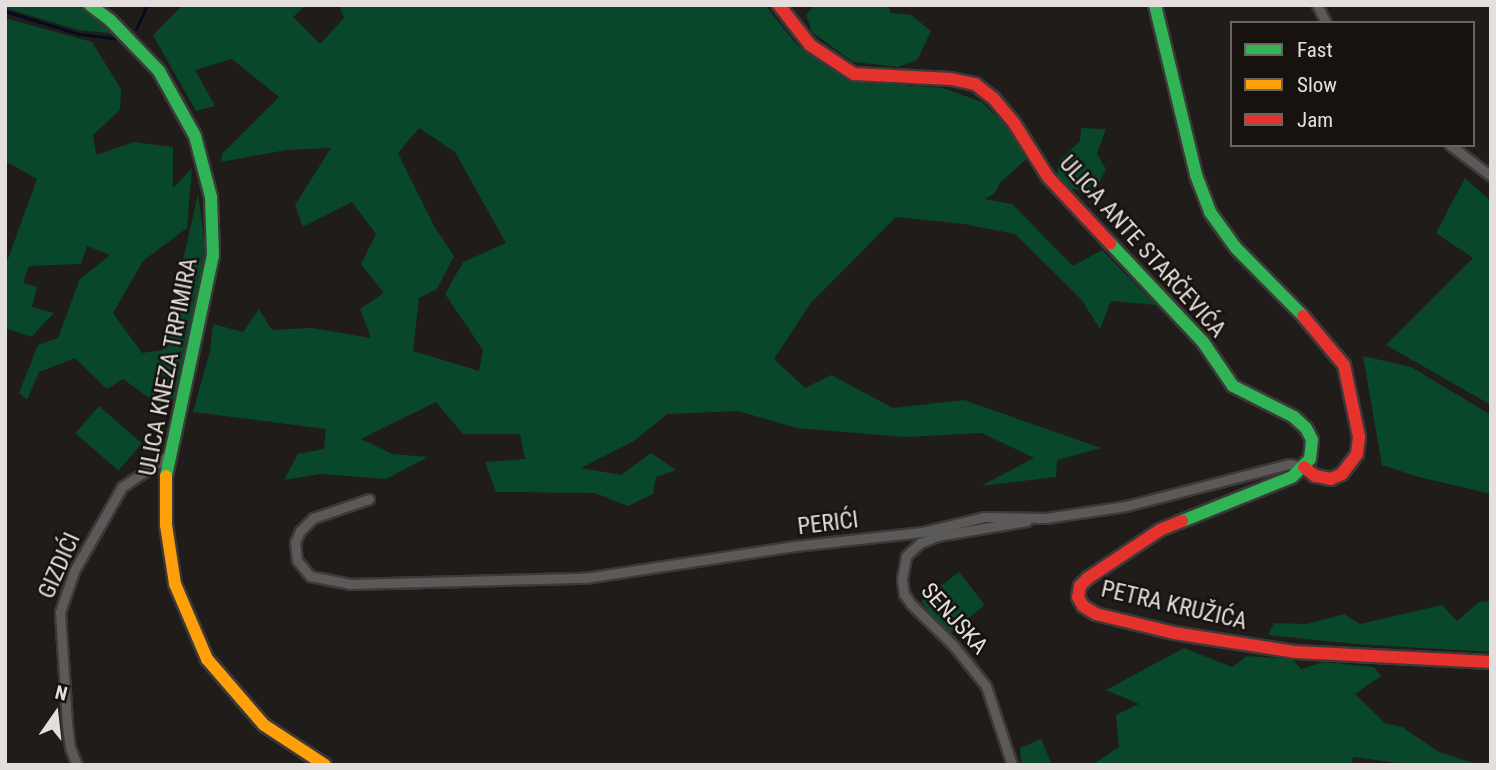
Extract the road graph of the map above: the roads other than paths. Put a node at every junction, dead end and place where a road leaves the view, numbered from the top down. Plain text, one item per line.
1 (90, 5) edge
2 (779, 5) edge
3 (1155, 5) edge
4 (1317, 5) edge
5 (1325, 21) edge
6 (1453, 147) edge
7 (1491, 176) edge
8 (169, 455) junction
9 (1304, 467) junction
10 (369, 499) dead end
11 (1046, 518) junction
12 (1491, 662) edge
13 (78, 765) edge
14 (325, 765) edge
15 (1012, 765) edge

1 - 8 street, ULICA KNEZA TRPIMIRA
2 - 9 street, ULICA ANTE STARČEVIĆA
3 - 9 street
4 - 5 street
6 - 7 street
8 - 13 street, GIZDIĆI
8 - 14 street, ULICA KNEZA TRPIMIRA
9 - 11 street, PERIĆI
9 - 12 street, PETRA KRUŽIĆA
10 - 11 street, PERIĆI
11 - 15 street, SENJSKA

